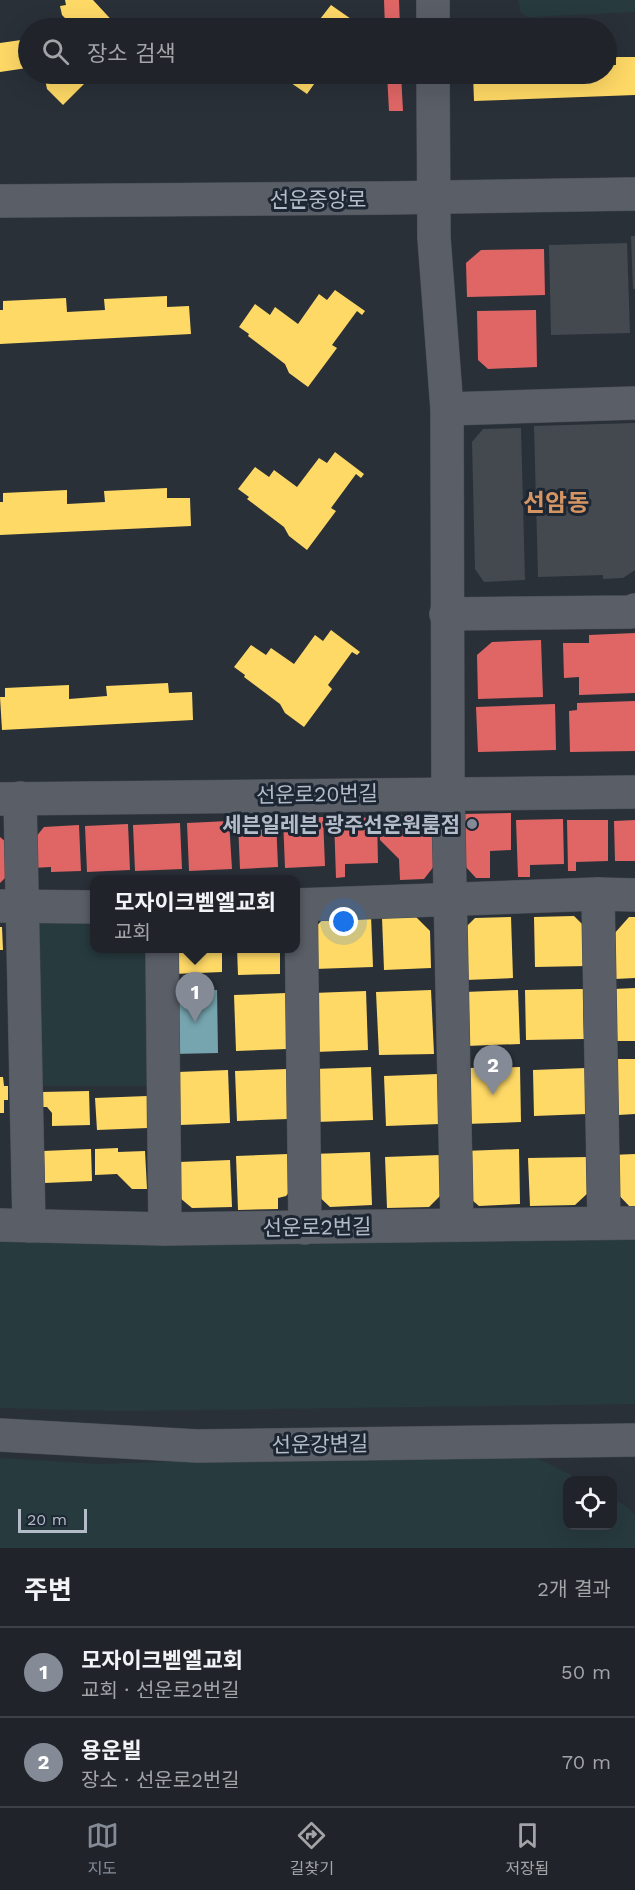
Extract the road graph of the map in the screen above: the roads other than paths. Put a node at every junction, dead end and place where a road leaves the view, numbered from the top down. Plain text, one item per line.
1 (433, 0) edge
2 (433, 18) edge
3 (433, 84) edge
4 (635, 194) edge
5 (434, 198) junction
6 (0, 201) edge
7 (635, 403) edge
8 (447, 409) junction
9 (635, 610) edge
10 (446, 614) junction
11 (635, 792) edge
12 (448, 793) junction
13 (10, 798) edge
14 (598, 894) junction
15 (635, 895) edge
16 (450, 900) junction
17 (300, 905) edge
18 (11, 906) edge
19 (90, 907) edge
20 (162, 953) edge
21 (299, 953) edge
22 (619, 1223) edge
23 (14, 1225) edge
24 (457, 1225) junction
25 (305, 1228) junction
26 (165, 1229) junction
27 (0, 1435) edge
28 (631, 1445) edge

1 - 2 street
3 - 5 street
4 - 5 street, 선운중앙로
5 - 6 street, 선운중앙로
5 - 8 street
7 - 8 street
8 - 10 street
9 - 10 street
10 - 12 street
11 - 12 street, 선운로20번길
12 - 13 street, 선운로20번길
12 - 16 street
13 - 18 street
14 - 15 street
14 - 16 street
14 - 22 street
16 - 17 street
16 - 24 street
18 - 19 street
18 - 23 street
20 - 26 street
21 - 25 street
22 - 24 street, 선운로2번길
23 - 26 street, 선운로2번길
24 - 25 street, 선운로2번길
25 - 26 street, 선운로2번길
27 - 28 street, 선운강변길

